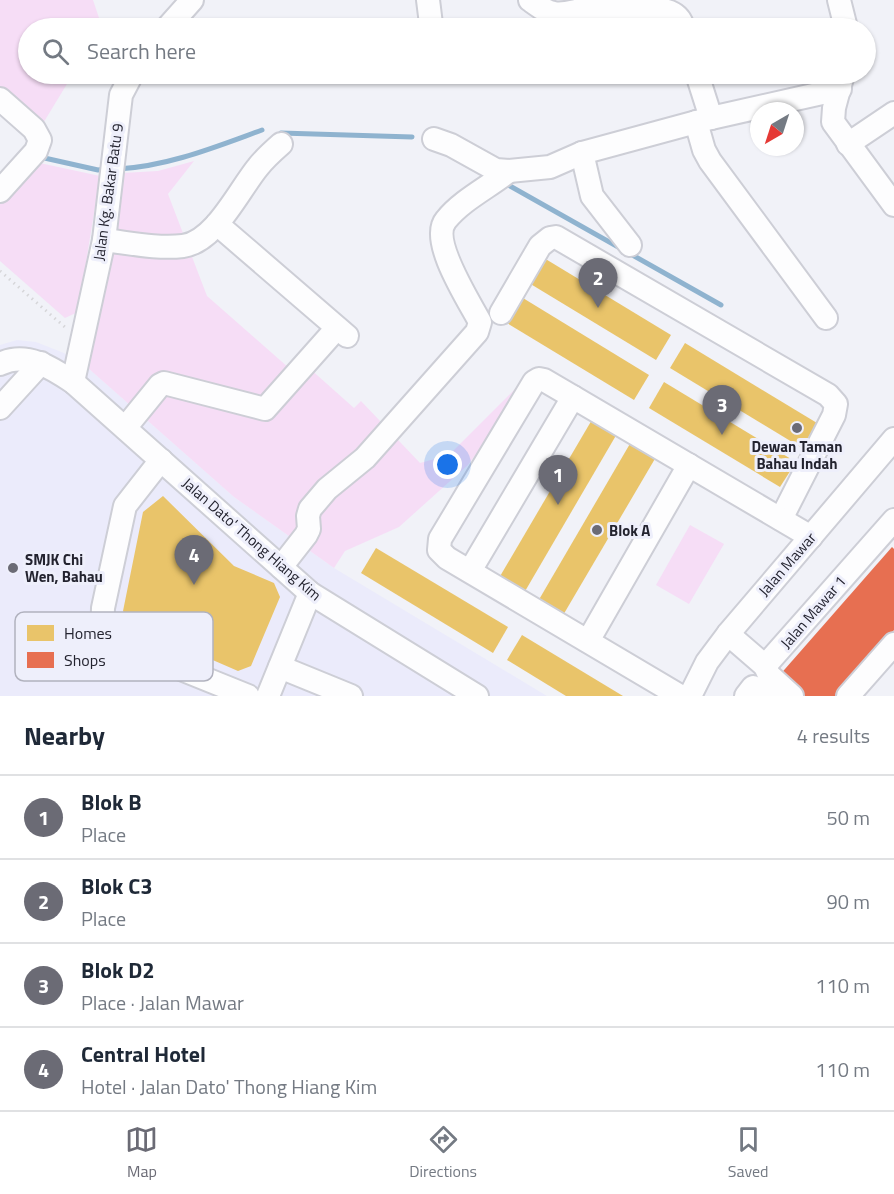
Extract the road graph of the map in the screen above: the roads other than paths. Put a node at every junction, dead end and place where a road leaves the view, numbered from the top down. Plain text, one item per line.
1 (192, 0) edge
2 (428, 0) edge
3 (530, 0) edge
4 (839, 0) edge
5 (176, 18) edge
6 (430, 18) edge
7 (679, 18) edge
8 (844, 18) edge
9 (127, 84) edge
10 (698, 84) edge
11 (831, 84) edge
12 (841, 84) edge
13 (0, 99) edge
14 (894, 113) edge
15 (703, 120) junction
16 (434, 139) dead end
17 (281, 144) dead end
18 (848, 144) junction
19 (582, 153) junction
20 (502, 177) junction
21 (0, 191) edge
22 (894, 206) edge
23 (217, 224) junction
24 (104, 240) junction
25 (630, 245) dead end
26 (501, 313) dead end
27 (826, 318) dead end
28 (41, 363) junction
29 (0, 364) edge
30 (73, 382) junction
31 (573, 397) junction
32 (0, 408) edge
33 (125, 428) junction
34 (894, 439) edge
35 (161, 460) junction
36 (689, 465) junction
37 (781, 519) junction
38 (891, 529) edge
39 (811, 537) junction
40 (280, 567) junction
41 (470, 572) junction
42 (310, 593) junction
43 (103, 612) edge
44 (728, 634) junction
45 (588, 641) junction
46 (894, 644) edge
47 (765, 666) junction
48 (280, 667) junction
49 (211, 681) edge
50 (248, 696) edge
51 (268, 696) edge
52 (351, 696) edge
53 (477, 696) edge
54 (680, 696) edge
55 (690, 696) edge
56 (746, 696) edge
57 (767, 696) edge
58 (792, 696) edge
59 (848, 696) edge

1 - 5 street
2 - 6 street
3 - 7 street
4 - 8 street
9 - 24 street, Jalan Kg. Bakar Batu 9
10 - 15 street
11 - 15 street
12 - 18 street
13 - 21 street
14 - 18 street
15 - 19 street
15 - 27 street
16 - 20 street
17 - 23 street
18 - 22 street
19 - 20 street
19 - 25 street
20 - 40 street
23 - 24 street
23 - 33 street
24 - 30 street, Jalan Kg. Bakar Batu 9
26 - 37 street
28 - 29 street
28 - 30 street, Jalan Dato' Thong Hiang Kim
28 - 32 street
30 - 33 street, Jalan Dato' Thong Hiang Kim
31 - 36 street
31 - 41 street
31 - 41 street
33 - 35 street, Jalan Dato' Thong Hiang Kim
34 - 39 street, Jalan Mawar
35 - 40 street, Jalan Dato' Thong Hiang Kim
35 - 43 street
36 - 37 street
36 - 45 street
37 - 39 street
38 - 47 street, Jalan Mawar 1
39 - 44 street, Jalan Mawar
40 - 42 street, Jalan Dato' Thong Hiang Kim
41 - 45 street
42 - 48 street
42 - 53 street, Jalan Dato' Thong Hiang Kim
44 - 47 street
44 - 55 street, Jalan Mawar
45 - 54 street
46 - 59 street
47 - 58 street
48 - 51 street
48 - 52 street
49 - 50 street
56 - 57 street

